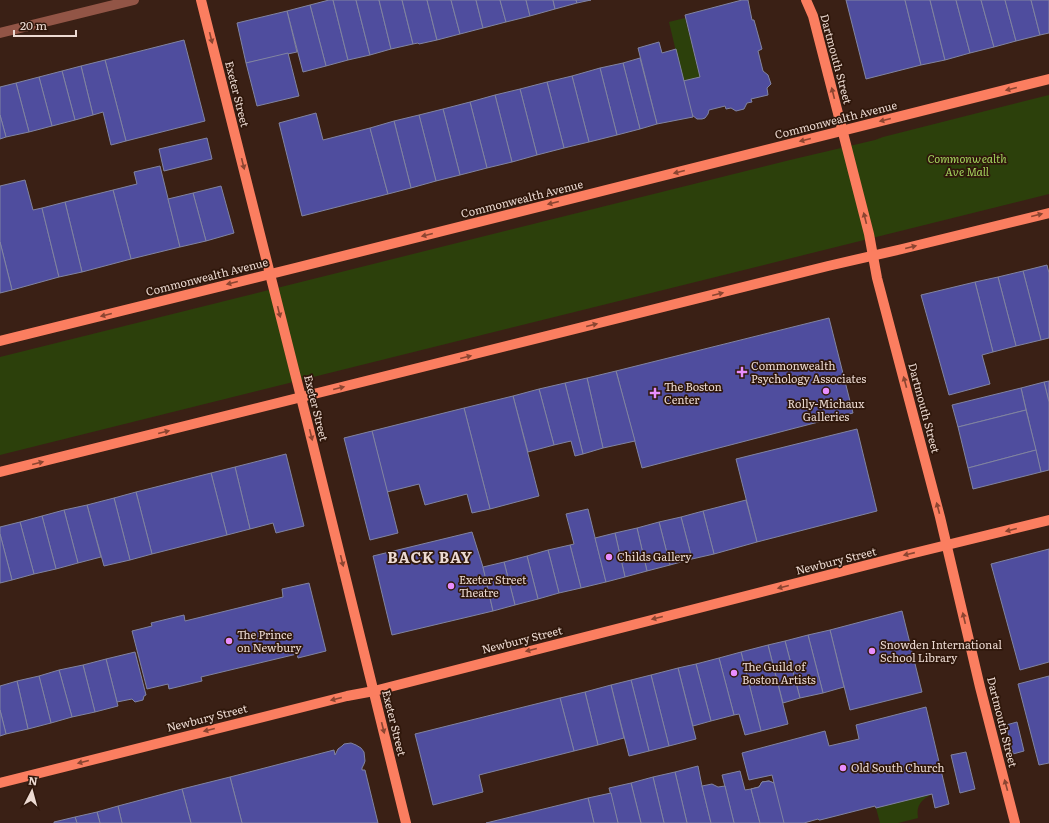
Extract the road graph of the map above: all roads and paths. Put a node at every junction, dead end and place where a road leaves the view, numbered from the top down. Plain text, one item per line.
1 (134, 0) edge
2 (201, 0) edge
3 (806, 0) edge
4 (0, 33) edge
5 (1049, 79) edge
6 (843, 130) junction
7 (1049, 212) edge
8 (873, 256) junction
9 (270, 274) junction
10 (0, 341) edge
11 (302, 397) junction
12 (0, 472) edge
13 (1049, 520) edge
14 (947, 546) junction
15 (374, 691) junction
16 (0, 783) edge
17 (406, 823) edge
18 (1015, 823) edge

1 - 4 street
2 -> 9 main road, Exeter Street
6 -> 3 main road, Dartmouth Street
5 -> 6 main road, Commonwealth Avenue
8 -> 6 main road, Dartmouth Street
6 -> 9 main road, Commonwealth Avenue
8 -> 7 main road
11 -> 8 main road
14 -> 8 main road, Dartmouth Street
9 -> 10 main road, Commonwealth Avenue
9 -> 11 main road, Exeter Street
12 -> 11 main road
11 -> 15 main road, Exeter Street
13 -> 14 main road, Newbury Street
14 -> 15 main road, Newbury Street
18 -> 14 main road, Dartmouth Street
15 -> 16 main road, Newbury Street
15 -> 17 main road, Exeter Street

